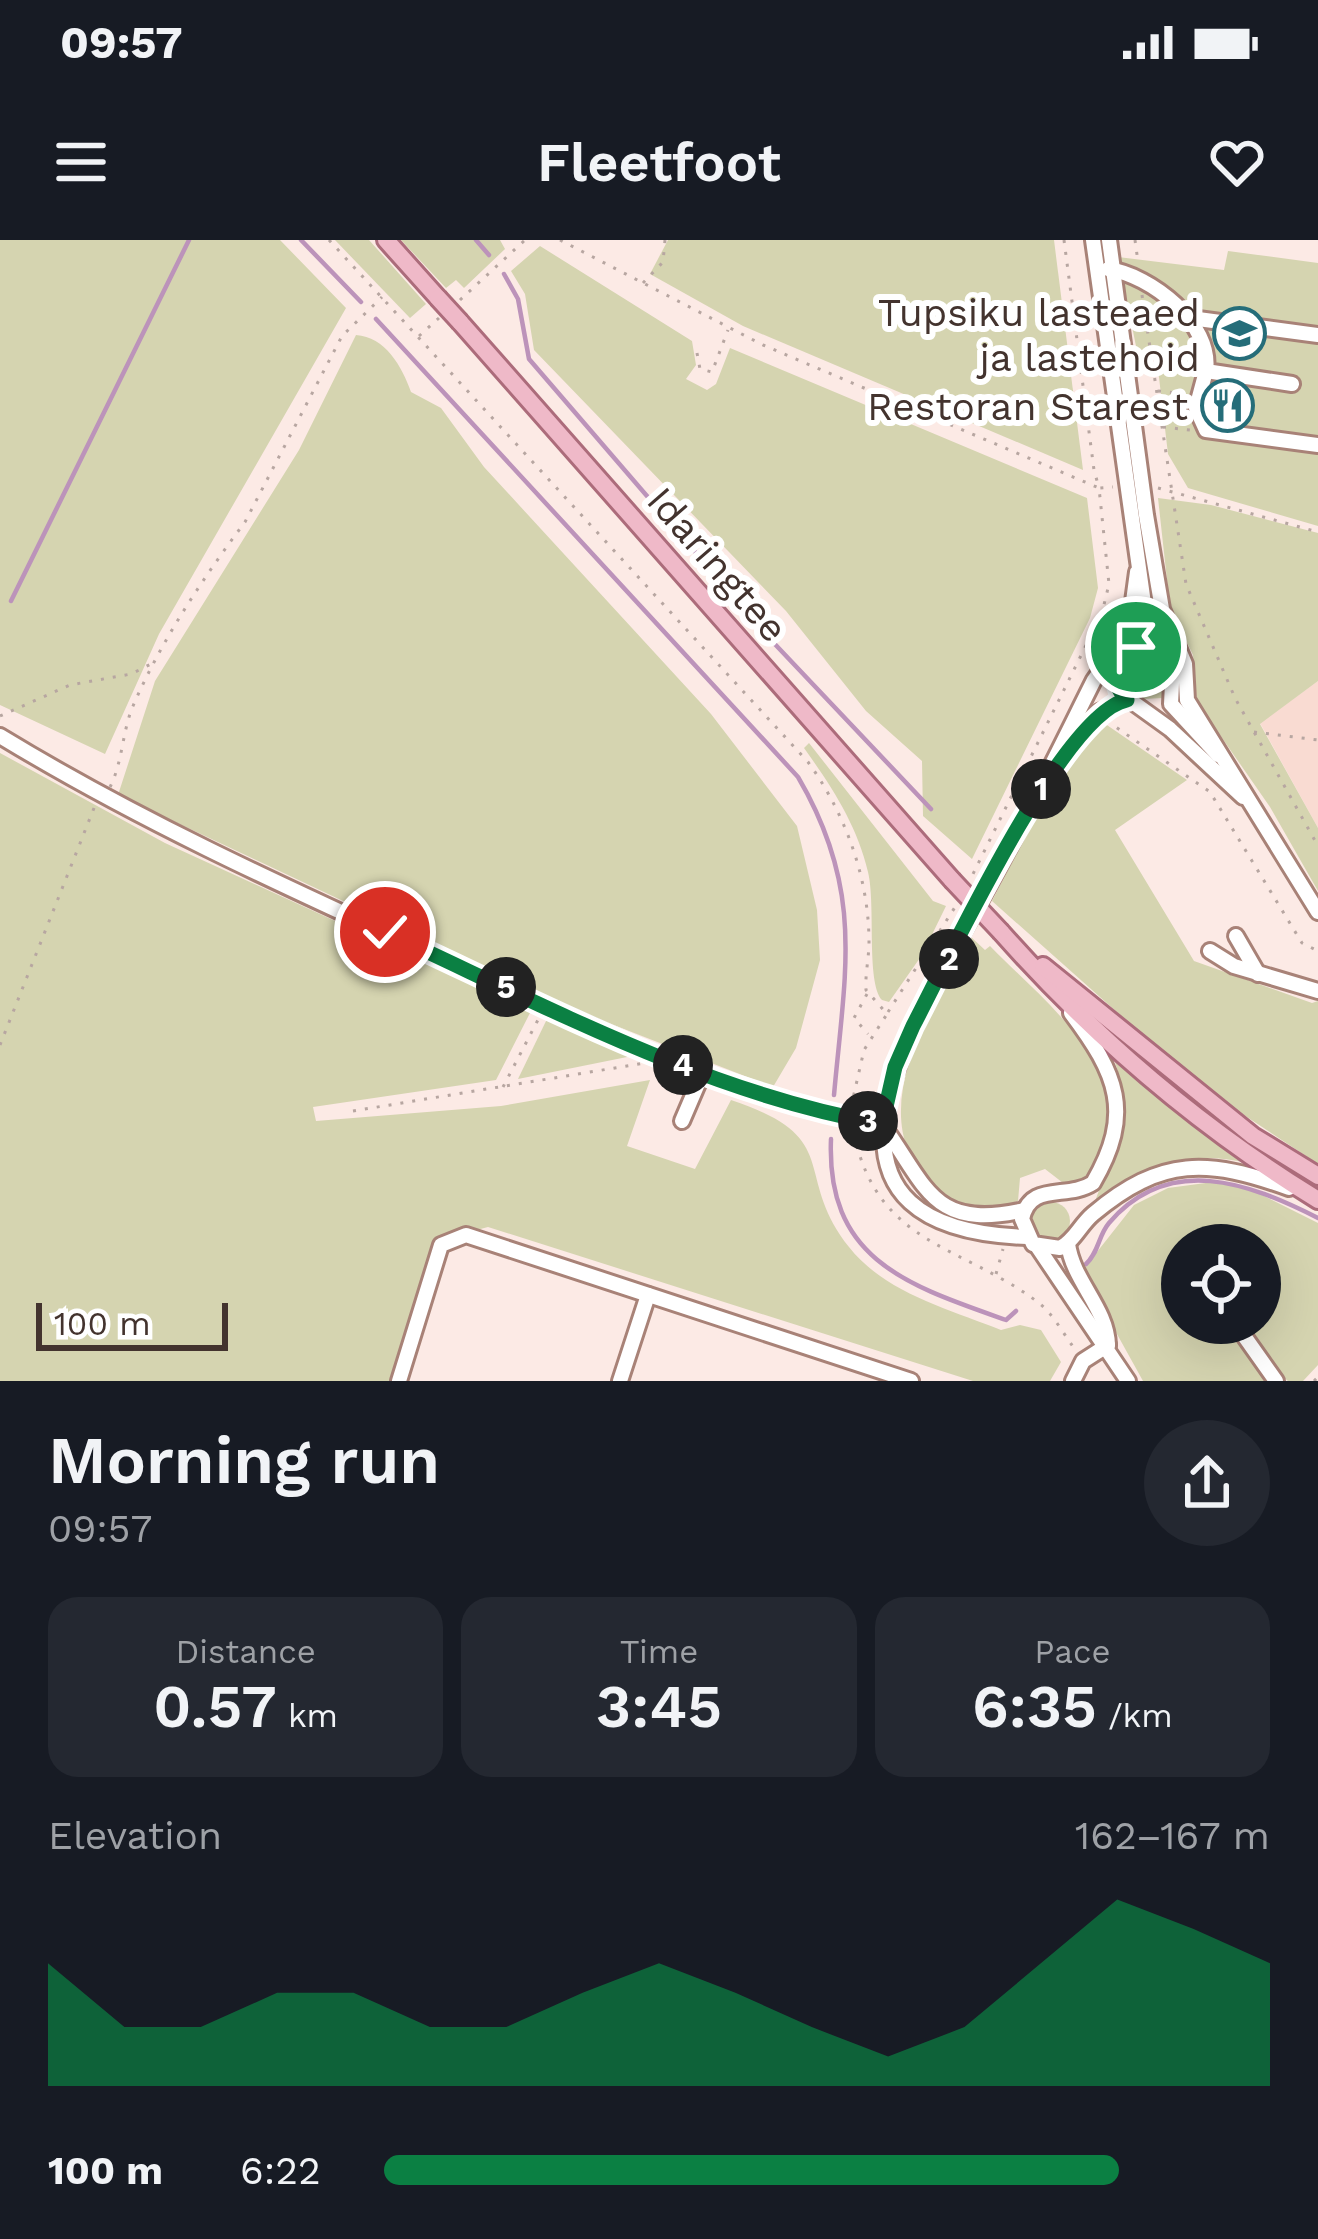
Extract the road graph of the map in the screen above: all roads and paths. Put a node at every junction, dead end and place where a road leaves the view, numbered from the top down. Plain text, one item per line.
1 (329, 240) edge
2 (386, 240) edge
3 (525, 240) edge
4 (560, 240) edge
5 (665, 240) edge
6 (1064, 240) edge
7 (1093, 240) edge
8 (1109, 240) edge
9 (1135, 240) edge
10 (507, 242) edge
11 (514, 250) junction
12 (1105, 269) junction
13 (1139, 278) junction
14 (643, 283) junction
15 (382, 296) junction
16 (1183, 317) junction
17 (729, 328) junction
18 (1318, 335) edge
19 (418, 337) junction
20 (697, 352) dead end
21 (1206, 371) junction
22 (1292, 383) dead end
23 (1156, 391) junction
24 (1198, 395) junction
25 (1162, 427) junction
26 (1206, 430) junction
27 (1318, 446) edge
28 (1148, 485) dead end
29 (1116, 486) dead end
30 (1099, 488) junction
31 (1170, 491) junction
32 (1318, 532) edge
33 (1137, 572) junction
34 (1142, 640) junction
35 (1117, 646) junction
36 (157, 661) junction
37 (1185, 686) junction
38 (1133, 704) junction
39 (1171, 704) junction
40 (0, 716) edge
41 (1102, 718) dead end
42 (1252, 731) junction
43 (0, 736) edge
44 (1318, 740) edge
45 (1057, 760) junction
46 (1231, 766) junction
47 (102, 798) junction
48 (1251, 805) junction
49 (1318, 846) edge
50 (961, 881) junction
51 (960, 898) dead end
52 (1317, 909) edge
53 (1001, 932) junction
54 (1236, 936) dead end
55 (1210, 951) dead end
56 (1318, 951) edge
57 (1258, 974) junction
58 (1318, 991) edge
59 (868, 993) junction
60 (1059, 998) junction
61 (546, 1005) junction
62 (887, 1014) junction
63 (870, 1035) junction
64 (0, 1045) edge
65 (664, 1057) junction
66 (703, 1072) junction
67 (502, 1089) junction
68 (353, 1111) dead end
69 (850, 1118) junction
70 (682, 1121) dead end
71 (882, 1124) junction
72 (1318, 1177) edge
73 (1065, 1195) junction
74 (1314, 1198) edge
75 (1024, 1210) junction
76 (1078, 1228) junction
77 (1004, 1237) junction
78 (1031, 1241) junction
79 (1068, 1244) junction
80 (995, 1276) junction
81 (648, 1295) junction
82 (1250, 1344) edge
83 (1108, 1345) junction
84 (1083, 1361) junction
85 (399, 1381) edge
86 (620, 1381) edge
87 (910, 1381) edge
88 (1072, 1381) edge
89 (1128, 1381) edge
90 (1276, 1381) edge

1 - 15 path
2 - 50 main road, Idaringtee, bridge
3 - 11 path
4 - 14 path
5 - 14 path
6 - 30 path
7 - 12 street
8 - 12 street
9 - 13 path
10 - 11 path
11 - 19 path
12 - 13 street
12 - 33 street
12 - 37 street
13 - 16 street
13 - 23 path
14 - 17 path
15 - 19 path
15 - 36 path
16 - 18 street
16 - 21 street
17 - 20 path
17 - 30 path
19 - 59 path
21 - 22 street
21 - 24 street
23 - 24 path
23 - 25 path
24 - 26 street
25 - 26 path
25 - 31 path
26 - 27 street
28 - 31 path
29 - 30 path
30 - 50 path
31 - 32 path
31 - 42 path
33 - 34 street
33 - 35 street
34 - 35 street
34 - 38 street
34 - 39 street
35 - 45 street
36 - 40 path
36 - 47 path
37 - 39 street
37 - 46 street
38 - 39 street
38 - 45 street
38 - 48 street
39 - 46 street
41 - 56 path
42 - 44 path
42 - 49 path
43 - 47 street
45 - 71 street
46 - 48 street
47 - 61 street
47 - 64 path
48 - 52 street
50 - 53 main road, Idaringtee, bridge
51 - 62 path
53 - 60 main road, Idaringtee
53 - 72 main road, Idaringtee
54 - 57 street
55 - 57 street
57 - 58 street
59 - 62 path
59 - 63 path
60 - 73 street
60 - 74 main road, Idaringtee
61 - 65 street
61 - 67 path
62 - 63 path
63 - 69 path
65 - 66 street
65 - 67 path
66 - 69 street
66 - 70 street
67 - 68 path
69 - 71 street
69 - 80 path
71 - 75 street
71 - 77 street
73 - 75 street
73 - 76 street
74 - 76 street
75 - 78 street
76 - 79 street
77 - 78 street
77 - 80 path
78 - 79 street
78 - 83 street
79 - 83 street
80 - 84 path
81 - 85 street
81 - 86 street
81 - 87 street
82 - 90 street
83 - 84 street
83 - 89 street
84 - 88 street

